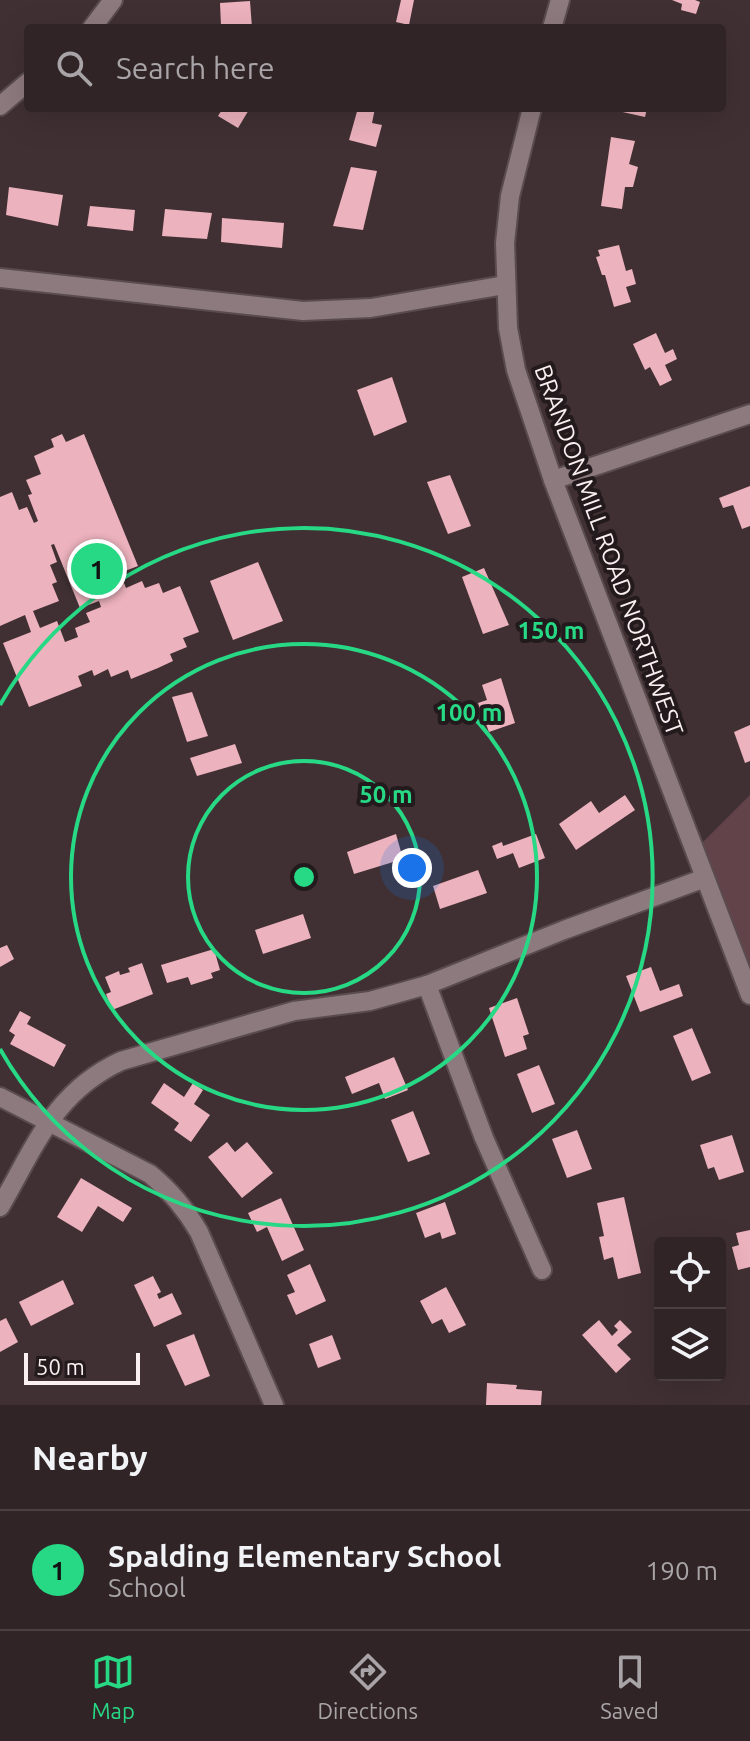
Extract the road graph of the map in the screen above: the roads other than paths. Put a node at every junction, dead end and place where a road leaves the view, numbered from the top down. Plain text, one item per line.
1 (560, 0) edge
2 (106, 2) edge
3 (94, 24) edge
4 (553, 24) edge
5 (24, 85) edge
6 (0, 106) edge
7 (531, 112) edge
8 (0, 278) edge
9 (505, 285) junction
10 (750, 414) edge
11 (553, 480) junction
12 (705, 878) junction
13 (427, 985) junction
14 (750, 995) edge
15 (0, 1097) edge
16 (49, 1121) junction
17 (0, 1207) edge
18 (542, 1270) dead end
19 (274, 1405) edge

1 - 4 street
2 - 3 street
5 - 6 street
7 - 9 street, BRANDON MILL ROAD NORTHWEST
8 - 9 street
9 - 11 street, BRANDON MILL ROAD NORTHWEST
10 - 11 street
11 - 12 street, BRANDON MILL ROAD NORTHWEST
12 - 13 street
12 - 14 street, BRANDON MILL ROAD NORTHWEST
13 - 16 street
13 - 18 street
15 - 16 street
16 - 17 street
16 - 19 street

